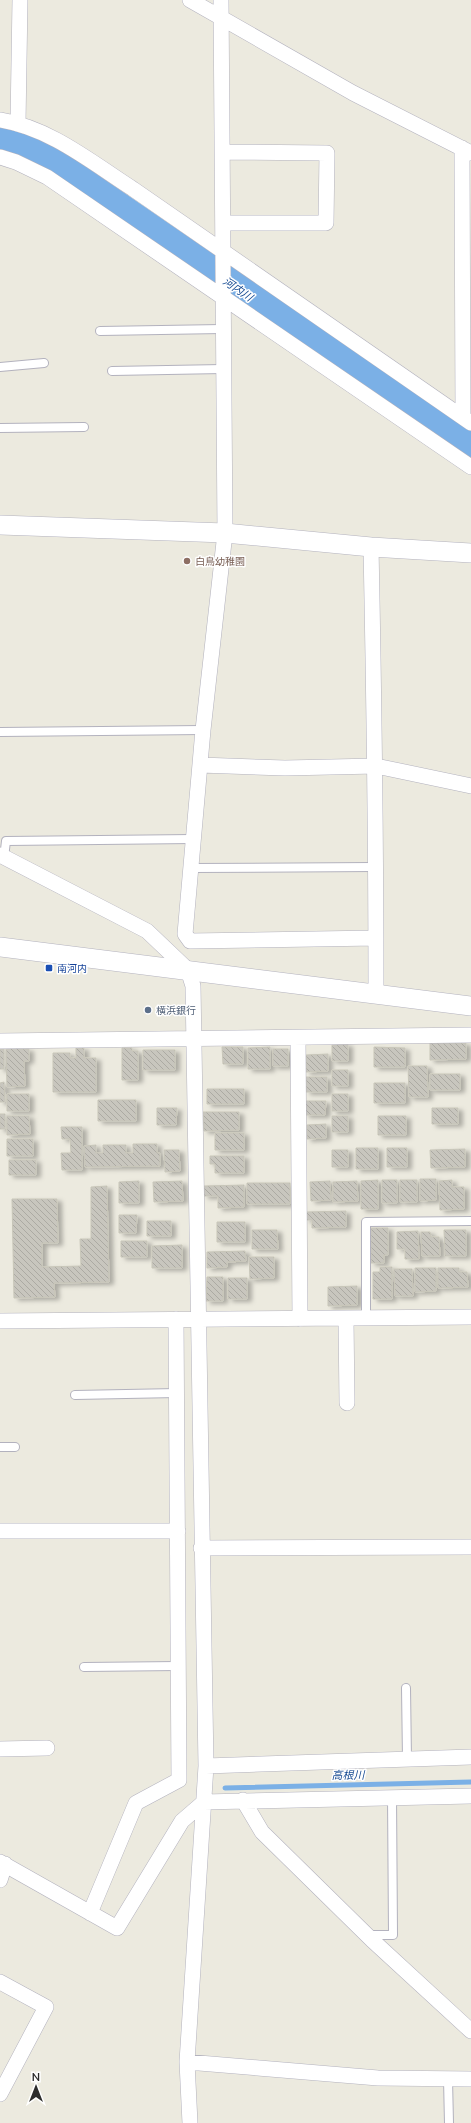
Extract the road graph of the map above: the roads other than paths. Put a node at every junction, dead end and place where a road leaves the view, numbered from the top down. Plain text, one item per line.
1 (20, 0) edge
2 (190, 0) edge
3 (221, 0) edge
4 (221, 17) junction
5 (0, 120) edge
6 (18, 123) junction
7 (467, 150) edge
8 (223, 152) junction
9 (0, 157) edge
10 (223, 223) junction
11 (224, 252) junction
12 (222, 298) junction
13 (222, 329) junction
14 (100, 331) dead end
15 (44, 364) dead end
16 (0, 367) edge
17 (223, 369) junction
18 (112, 371) dead end
19 (467, 420) edge
20 (84, 426) dead end
21 (0, 428) edge
22 (471, 467) edge
23 (0, 525) edge
24 (225, 533) junction
25 (371, 547) junction
26 (471, 553) edge
27 (203, 730) junction
28 (0, 732) edge
29 (200, 765) junction
30 (376, 766) junction
31 (471, 786) edge
32 (193, 839) junction
33 (2, 857) edge
34 (374, 867) junction
35 (191, 868) junction
36 (376, 938) junction
37 (0, 947) edge
38 (188, 970) junction
39 (376, 995) junction
40 (471, 1006) edge
41 (471, 1035) edge
42 (193, 1038) junction
43 (298, 1038) junction
44 (0, 1041) edge
45 (471, 1221) edge
46 (471, 1317) edge
47 (197, 1319) junction
48 (300, 1319) junction
49 (346, 1319) junction
50 (366, 1319) junction
51 (176, 1320) junction
52 (0, 1321) edge
53 (177, 1394) junction
54 (74, 1395) dead end
55 (347, 1403) dead end
56 (0, 1447) edge
57 (14, 1447) dead end
58 (0, 1531) edge
59 (178, 1531) junction
60 (471, 1547) edge
61 (201, 1548) junction
62 (178, 1666) junction
63 (84, 1667) dead end
64 (406, 1688) dead end
65 (47, 1748) dead end
66 (0, 1749) edge
67 (471, 1757) edge
68 (407, 1759) junction
69 (206, 1766) junction
70 (392, 1796) junction
71 (471, 1796) edge
72 (243, 1800) junction
73 (204, 1802) junction
74 (3, 1863) edge
75 (0, 1880) edge
76 (90, 1913) junction
77 (367, 1935) junction
78 (0, 1982) edge
79 (471, 2031) edge
80 (187, 2062) junction
81 (448, 2079) junction
82 (471, 2079) edge
83 (0, 2094) edge
84 (190, 2123) edge
85 (449, 2123) edge

1 - 6 street
2 - 4 street
3 - 4 street
4 - 7 street
4 - 8 street
5 - 6 street
6 - 11 street
7 - 19 street
8 - 10 street
8 - 10 street
9 - 12 street
10 - 11 street
11 - 12 street
11 - 19 street
12 - 13 street
12 - 22 street
13 - 14 lane
13 - 17 street
15 - 16 lane
17 - 18 lane
17 - 24 street
20 - 21 lane
23 - 24 street
24 - 25 street
24 - 27 street
25 - 26 street
25 - 30 street
27 - 28 lane
27 - 29 street
29 - 30 street
29 - 32 street
30 - 31 street
30 - 34 street
32 - 33 lane
32 - 35 street
33 - 38 street
34 - 35 lane
34 - 36 street
35 - 36 street
36 - 39 street
37 - 38 street
38 - 39 street
38 - 42 street
39 - 40 street
41 - 43 street
42 - 43 street
42 - 44 street
42 - 47 street
43 - 48 street
45 - 50 lane
46 - 50 street
47 - 48 street
47 - 51 street
47 - 61 street
48 - 49 street
49 - 50 street
49 - 55 street
51 - 52 street
51 - 53 street
53 - 54 lane
53 - 59 street
56 - 57 lane
58 - 59 street
59 - 62 street
60 - 61 street
61 - 69 street
62 - 63 lane
62 - 76 street
64 - 68 lane
65 - 66 street
67 - 68 street
68 - 69 street
69 - 73 street
70 - 71 street
70 - 72 street
70 - 77 lane
72 - 73 street
72 - 77 street
73 - 76 street
73 - 80 street
74 - 75 street
74 - 76 street
77 - 79 street
78 - 83 street
80 - 81 street
80 - 84 street
81 - 82 street
81 - 85 lane

